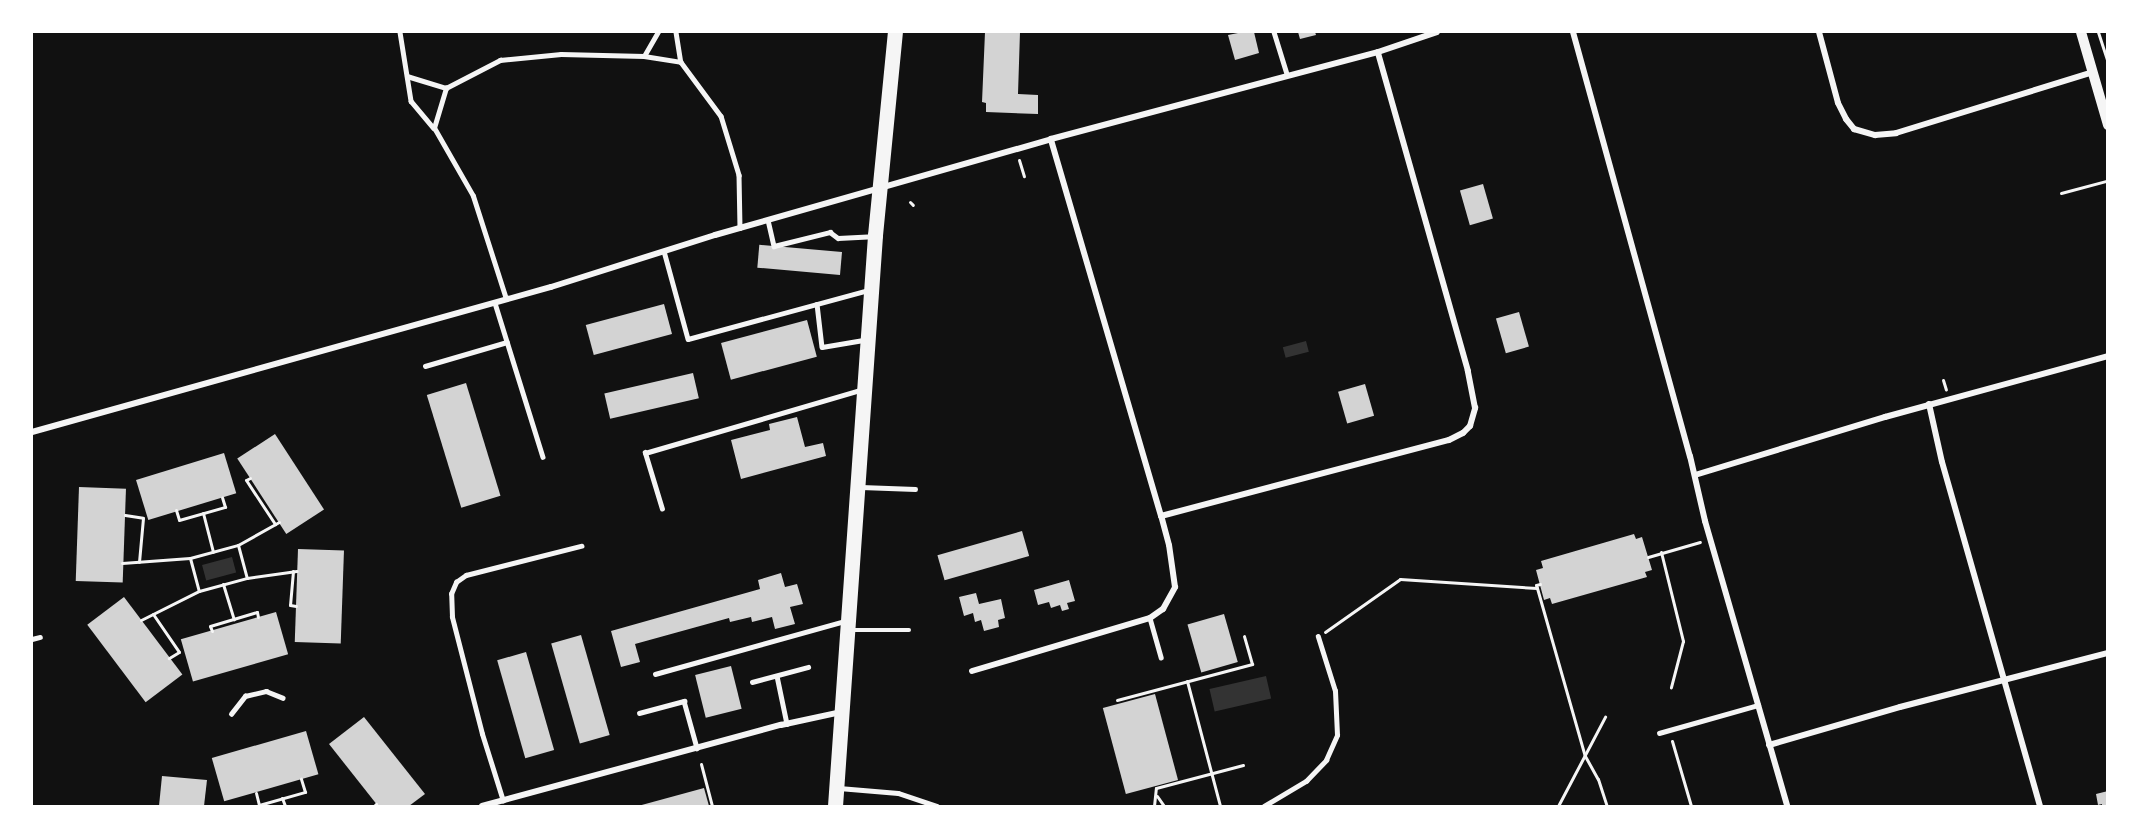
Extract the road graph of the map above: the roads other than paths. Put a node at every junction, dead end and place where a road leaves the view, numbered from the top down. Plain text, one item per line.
1 (400, 32) edge
2 (658, 32) edge
3 (676, 32) edge
4 (895, 32) edge
5 (1274, 32) edge
6 (1437, 32) edge
7 (1573, 32) edge
8 (1820, 32) edge
9 (2081, 32) edge
10 (1378, 52) junction
11 (644, 56) junction
12 (681, 62) junction
13 (2093, 72) junction
14 (1287, 74) junction
15 (407, 76) junction
16 (446, 88) junction
17 (2108, 125) edge
18 (434, 128) junction
19 (1051, 139) junction
20 (879, 188) junction
21 (768, 220) junction
22 (740, 228) junction
23 (875, 235) junction
24 (664, 251) junction
25 (871, 289) junction
26 (506, 300) junction
27 (495, 303) junction
28 (817, 304) junction
29 (867, 340) junction
30 (507, 342) junction
31 (2108, 356) edge
32 (425, 366) dead end
33 (863, 390) junction
34 (1929, 404) junction
35 (32, 432) edge
36 (543, 457) dead end
37 (1695, 475) junction
38 (857, 487) junction
39 (915, 489) dead end
40 (662, 509) dead end
41 (1161, 516) junction
42 (581, 546) dead end
43 (1150, 618) junction
44 (847, 625) junction
45 (909, 630) dead end
46 (40, 637) dead end
47 (1318, 637) road end
48 (32, 639) edge
49 (2108, 653) edge
50 (1161, 657) dead end
51 (808, 668) dead end
52 (972, 670) dead end
53 (655, 674) dead end
54 (777, 676) junction
55 (2005, 681) junction
56 (752, 682) dead end
57 (283, 698) dead end
58 (1758, 705) junction
59 (639, 712) dead end
60 (842, 712) junction
61 (231, 714) dead end
62 (787, 724) junction
63 (1659, 733) dead end
64 (1769, 745) junction
65 (697, 748) junction
66 (836, 788) junction
67 (503, 801) junction
68 (482, 807) edge
69 (835, 807) edge
70 (937, 807) edge
71 (1264, 807) edge
72 (1786, 807) edge
73 (2040, 807) edge

1 - 15 lane
2 - 11 lane
3 - 12 lane
4 - 20 main road
5 - 14 lane
6 - 10 street
7 - 37 street
8 - 13 street
9 - 13 street
10 - 14 street
10 - 41 street
11 - 12 lane
11 - 16 lane
12 - 22 lane
13 - 17 street
14 - 19 street
15 - 16 lane
15 - 18 lane
16 - 18 lane
18 - 26 lane
19 - 20 street
19 - 41 street
20 - 21 street
20 - 23 main road
21 - 22 street
21 - 23 lane
22 - 24 street
23 - 25 main road
24 - 26 street
24 - 28 lane
25 - 28 lane
25 - 29 main road
26 - 27 street
27 - 30 lane
27 - 35 street
28 - 29 lane
29 - 33 main road
30 - 32 lane
30 - 36 lane
31 - 34 street
33 - 38 main road
33 - 40 lane
34 - 37 street
34 - 55 street
37 - 58 street
38 - 39 lane
38 - 44 main road
41 - 43 street
42 - 67 lane
43 - 50 lane
43 - 52 street
44 - 45 lane
44 - 53 lane
44 - 60 main road
46 - 48 lane
47 - 71 lane
49 - 55 street
51 - 54 lane
54 - 56 lane
54 - 62 lane
55 - 64 street
55 - 73 street
57 - 61 lane
58 - 63 lane
58 - 64 street
59 - 65 lane
60 - 62 street
60 - 66 main road
62 - 65 street
64 - 72 street
65 - 67 street
66 - 69 main road
66 - 70 lane
67 - 68 street

